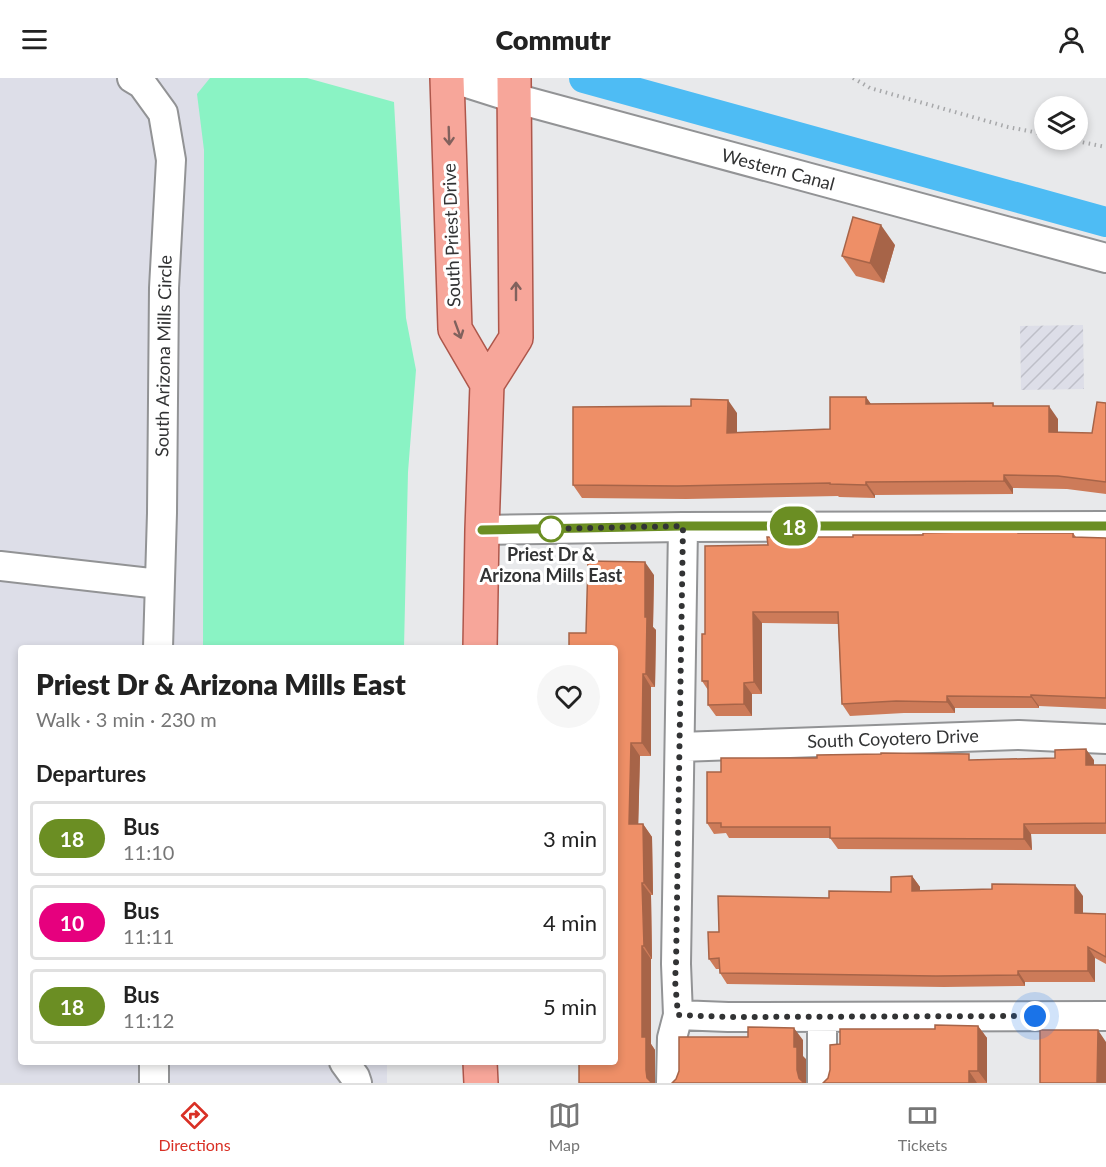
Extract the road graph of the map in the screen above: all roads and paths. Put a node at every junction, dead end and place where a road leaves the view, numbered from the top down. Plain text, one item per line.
1 (132, 78) edge
2 (449, 78) edge
3 (853, 78) edge
4 (514, 87) edge
5 (1034, 132) edge
6 (1088, 143) edge
7 (1106, 147) edge
8 (1106, 258) edge
9 (487, 384) junction
10 (683, 526) junction
11 (1106, 526) edge
12 (482, 530) junction
13 (0, 566) edge
14 (159, 584) junction
15 (158, 645) edge
16 (480, 645) edge
17 (1106, 740) edge
18 (680, 747) junction
19 (678, 1015) junction
20 (1106, 1016) edge
21 (822, 1017) junction
22 (154, 1065) edge
23 (346, 1065) edge
24 (480, 1065) edge
25 (153, 1083) edge
26 (357, 1083) edge
27 (481, 1083) edge
28 (671, 1083) edge
29 (822, 1083) edge

1 - 14 street, South Arizona Mills Circle
2 - 4 street, Western Canal
2 -> 9 main road, South Priest Drive
3 - 5 path
4 - 8 street, Western Canal
9 -> 4 main road
6 - 7 path
9 - 12 main road
10 - 11 street
10 - 12 street
10 - 18 street
12 - 16 main road
13 - 14 street
14 - 15 street, South Arizona Mills Circle
17 - 18 street, South Coyotero Drive
18 - 19 street
19 - 21 street
19 - 28 street
20 - 21 street
21 - 29 street
22 - 25 street
23 - 26 street
24 - 27 main road

